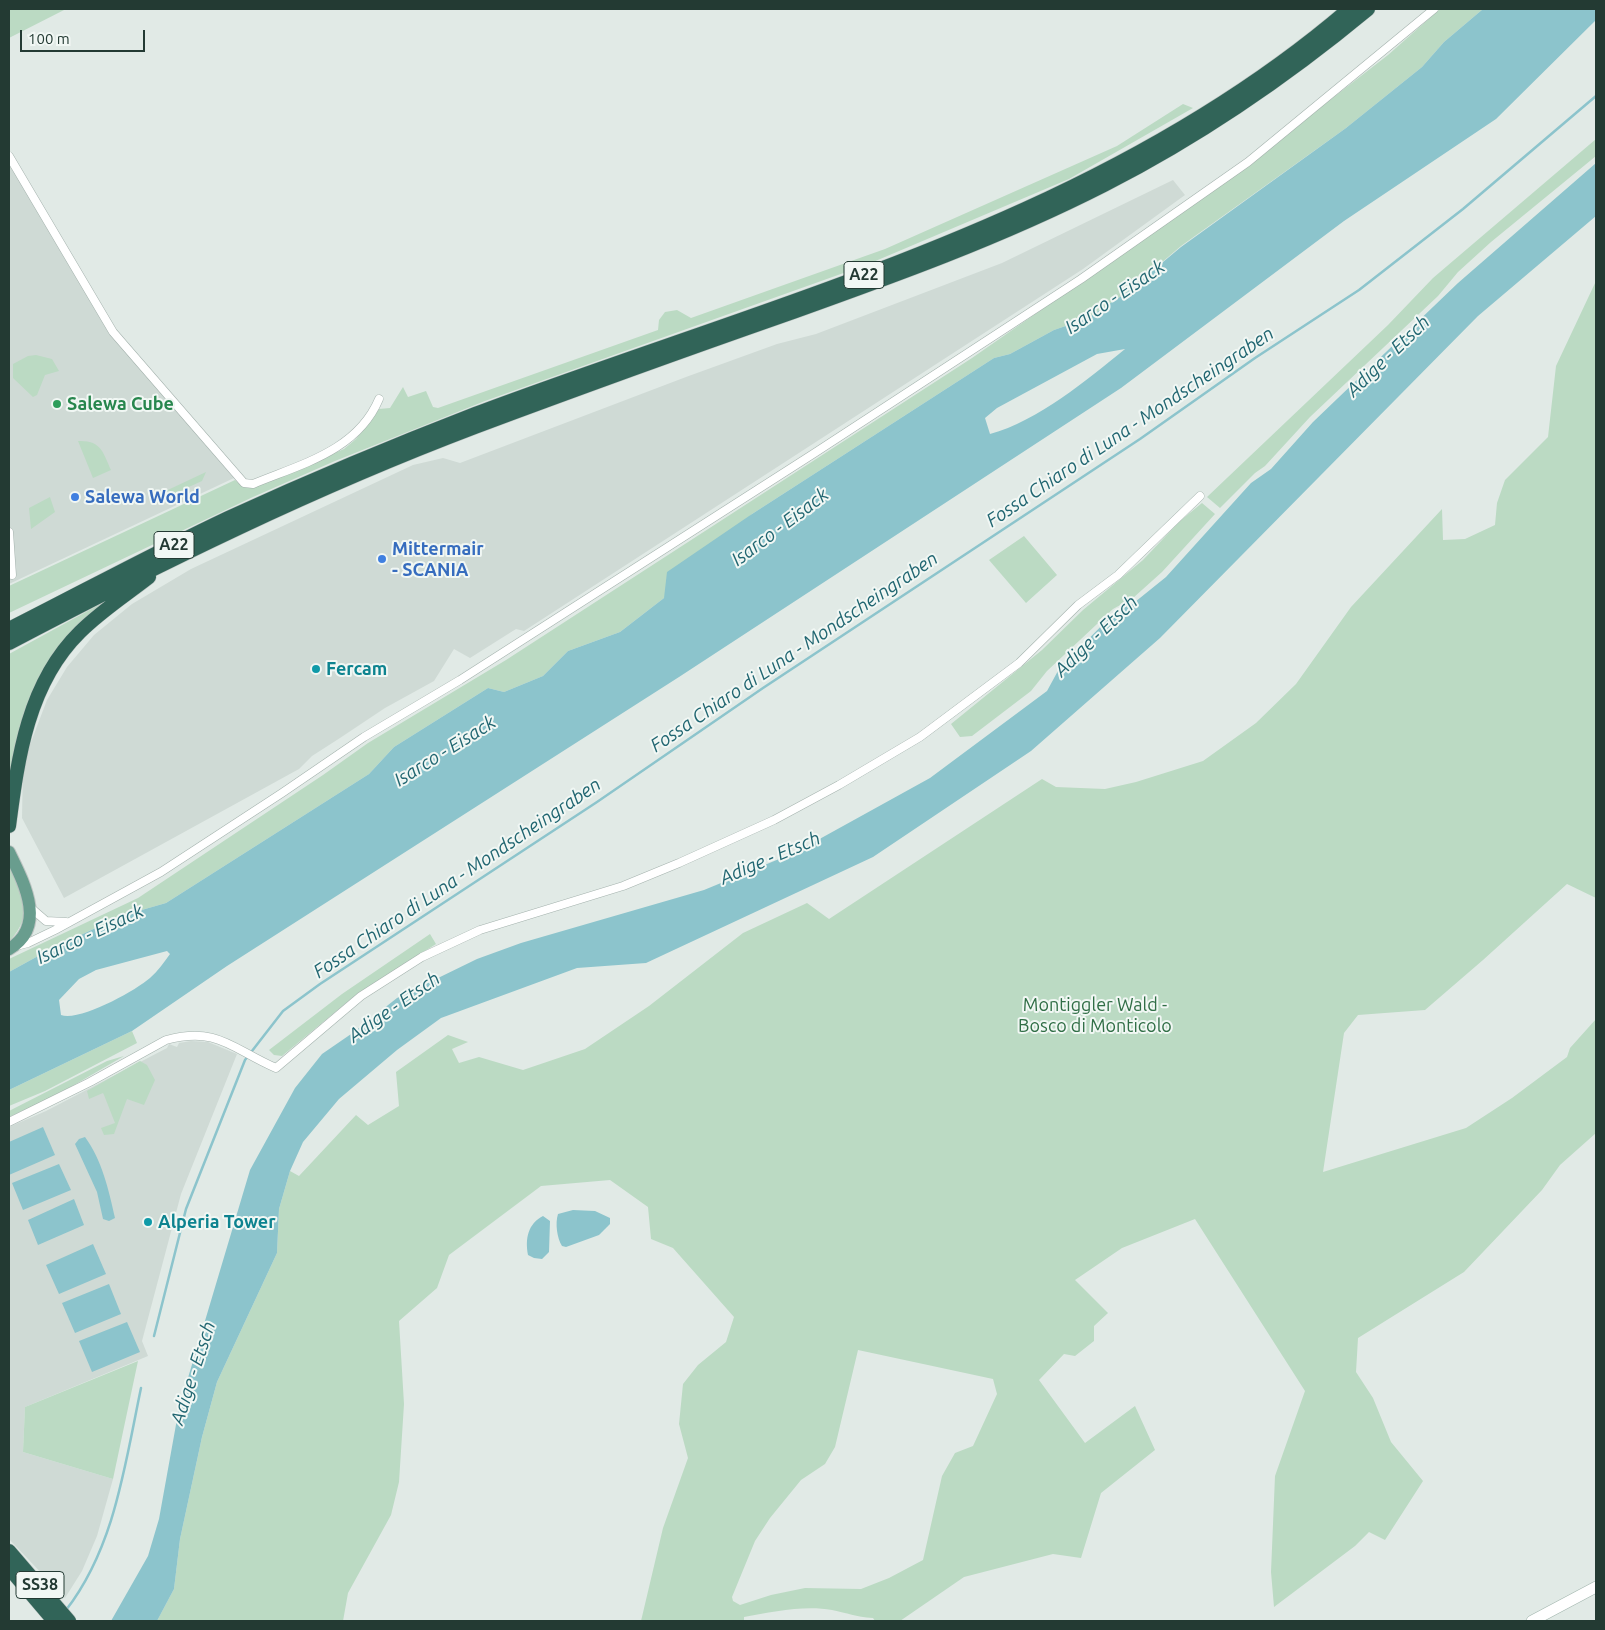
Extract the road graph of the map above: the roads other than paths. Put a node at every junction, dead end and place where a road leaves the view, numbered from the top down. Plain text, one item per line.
1 (1349, 9) edge
2 (1368, 9) edge
3 (1434, 9) edge
4 (9, 156) edge
5 (379, 399) dead end
6 (1200, 496) dead end
7 (9, 532) edge
8 (173, 558) junction
9 (12, 575) dead end
10 (9, 629) edge
11 (9, 643) edge
12 (9, 826) edge
13 (10, 855) edge
14 (31, 908) junction
15 (68, 921) junction
16 (11, 948) edge
17 (9, 1122) edge
18 (9, 1551) edge
19 (9, 1568) edge
20 (1596, 1586) edge
21 (54, 1621) edge
22 (69, 1621) edge
23 (1532, 1621) edge

1 - 10 highway, A22
2 - 8 highway, A22
3 - 15 street
4 - 5 street
6 - 17 street
7 - 9 street
8 - 11 highway, A22
8 - 12 highway
13 - 14 main road
14 - 15 street
14 - 16 main road
15 - 16 street
18 - 22 highway, SS38
19 - 21 highway, SS38
20 - 23 main road

